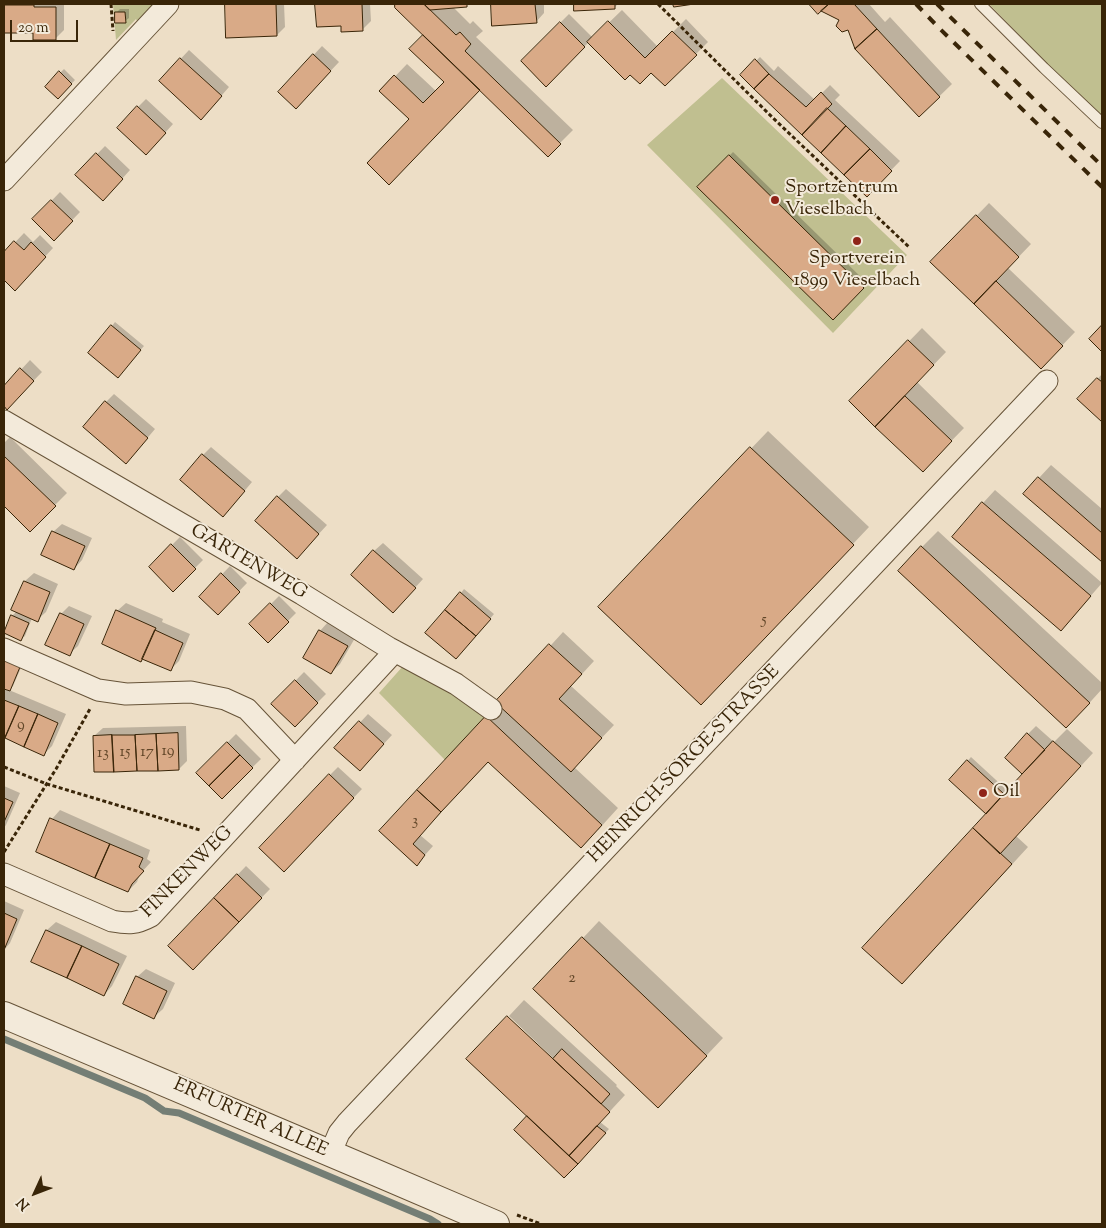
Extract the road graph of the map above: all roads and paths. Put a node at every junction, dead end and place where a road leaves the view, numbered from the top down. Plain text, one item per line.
1 (168, 4) edge
2 (658, 4) edge
3 (980, 4) edge
4 (1102, 123) edge
5 (4, 180) edge
6 (910, 248) dead end
7 (1047, 381) dead end
8 (4, 421) edge
9 (4, 650) edge
10 (396, 651) junction
11 (98, 690) junction
12 (491, 709) dead end
13 (295, 760) junction
14 (4, 767) edge
15 (47, 784) junction
16 (224, 838) junction
17 (4, 852) edge
18 (4, 874) edge
19 (4, 1015) edge
20 (330, 1154) junction
21 (496, 1224) edge

1 - 5 street
2 - 6 path
3 - 4 lane
7 - 20 street, HEINRICH-SORGE-STRASSE
8 - 10 street, GARTENWEG
9 - 11 street
10 - 12 street, GARTENWEG
10 - 13 street, FINKENWEG
11 - 13 street
11 - 15 path
13 - 16 street, FINKENWEG
14 - 15 path
15 - 16 path
15 - 17 path
16 - 18 street, FINKENWEG
19 - 20 street, ERFURTER ALLEE
20 - 21 street, ERFURTER ALLEE

